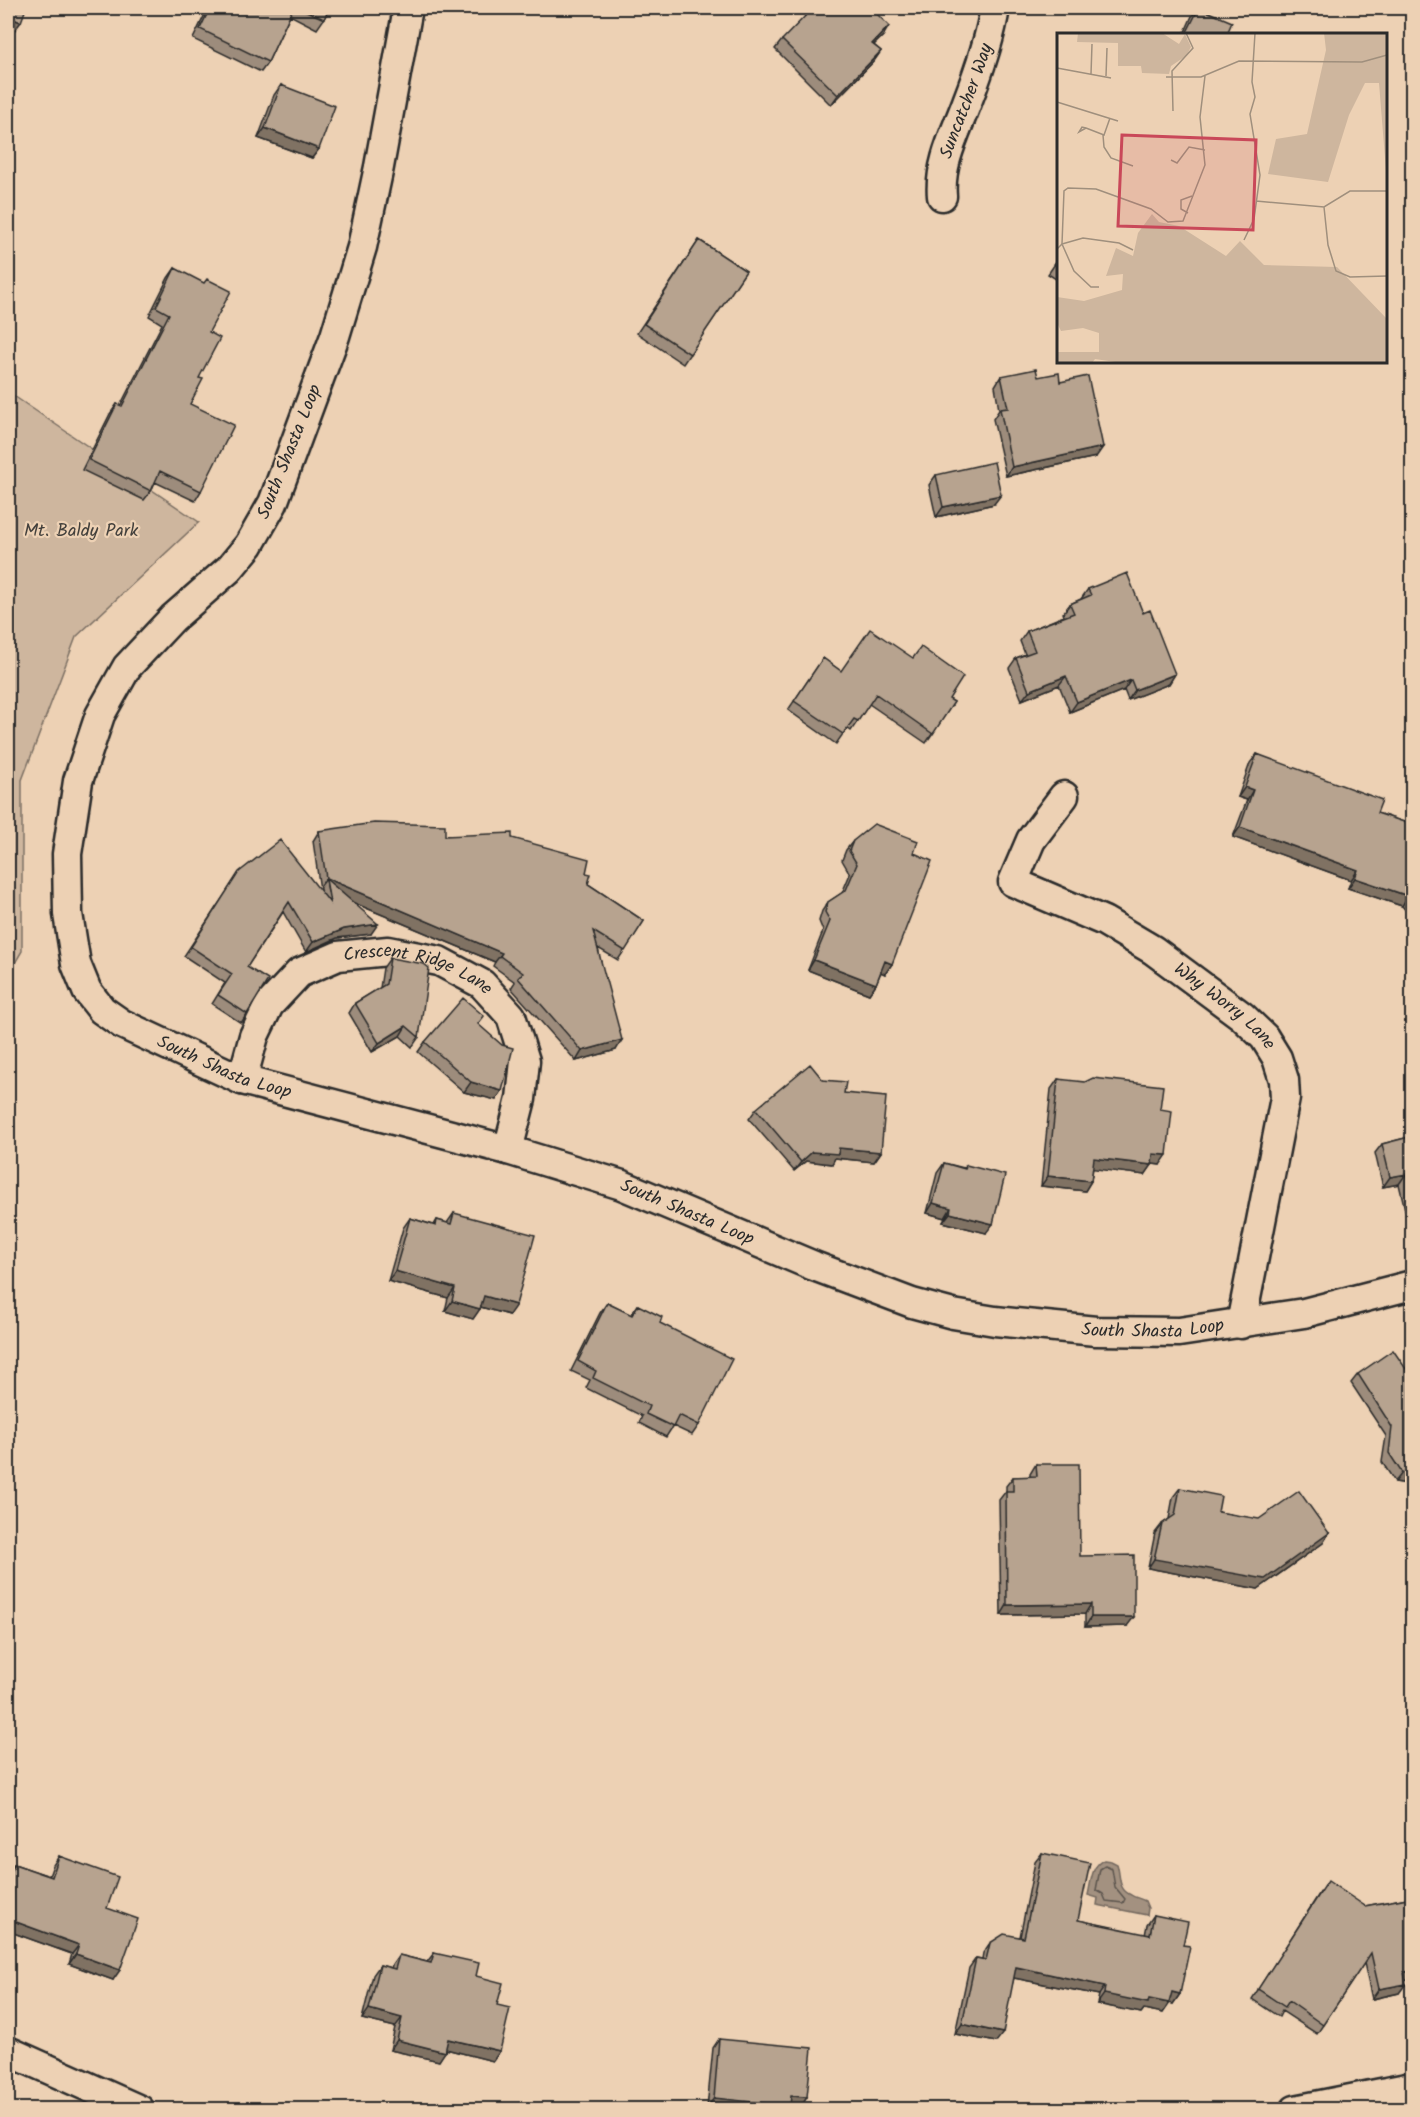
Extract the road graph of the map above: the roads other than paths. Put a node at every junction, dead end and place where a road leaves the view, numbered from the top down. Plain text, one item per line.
1 (408, 8) edge
2 (995, 8) edge
3 (942, 196) dead end
4 (1064, 796) dead end
5 (242, 1080) junction
6 (508, 1150) junction
7 (1413, 1286) edge
8 (1241, 1324) junction
9 (8, 2051) edge
10 (1413, 2087) edge
11 (140, 2109) edge
12 (1295, 2109) edge

1 - 5 street, South Shasta Loop
2 - 3 street, Suncatcher Way
4 - 8 street, Why Worry Lane
5 - 6 street, South Shasta Loop
5 - 6 street, Crescent Ridge Lane
6 - 8 street, South Shasta Loop
7 - 8 street, South Shasta Loop
9 - 11 street
10 - 12 street

